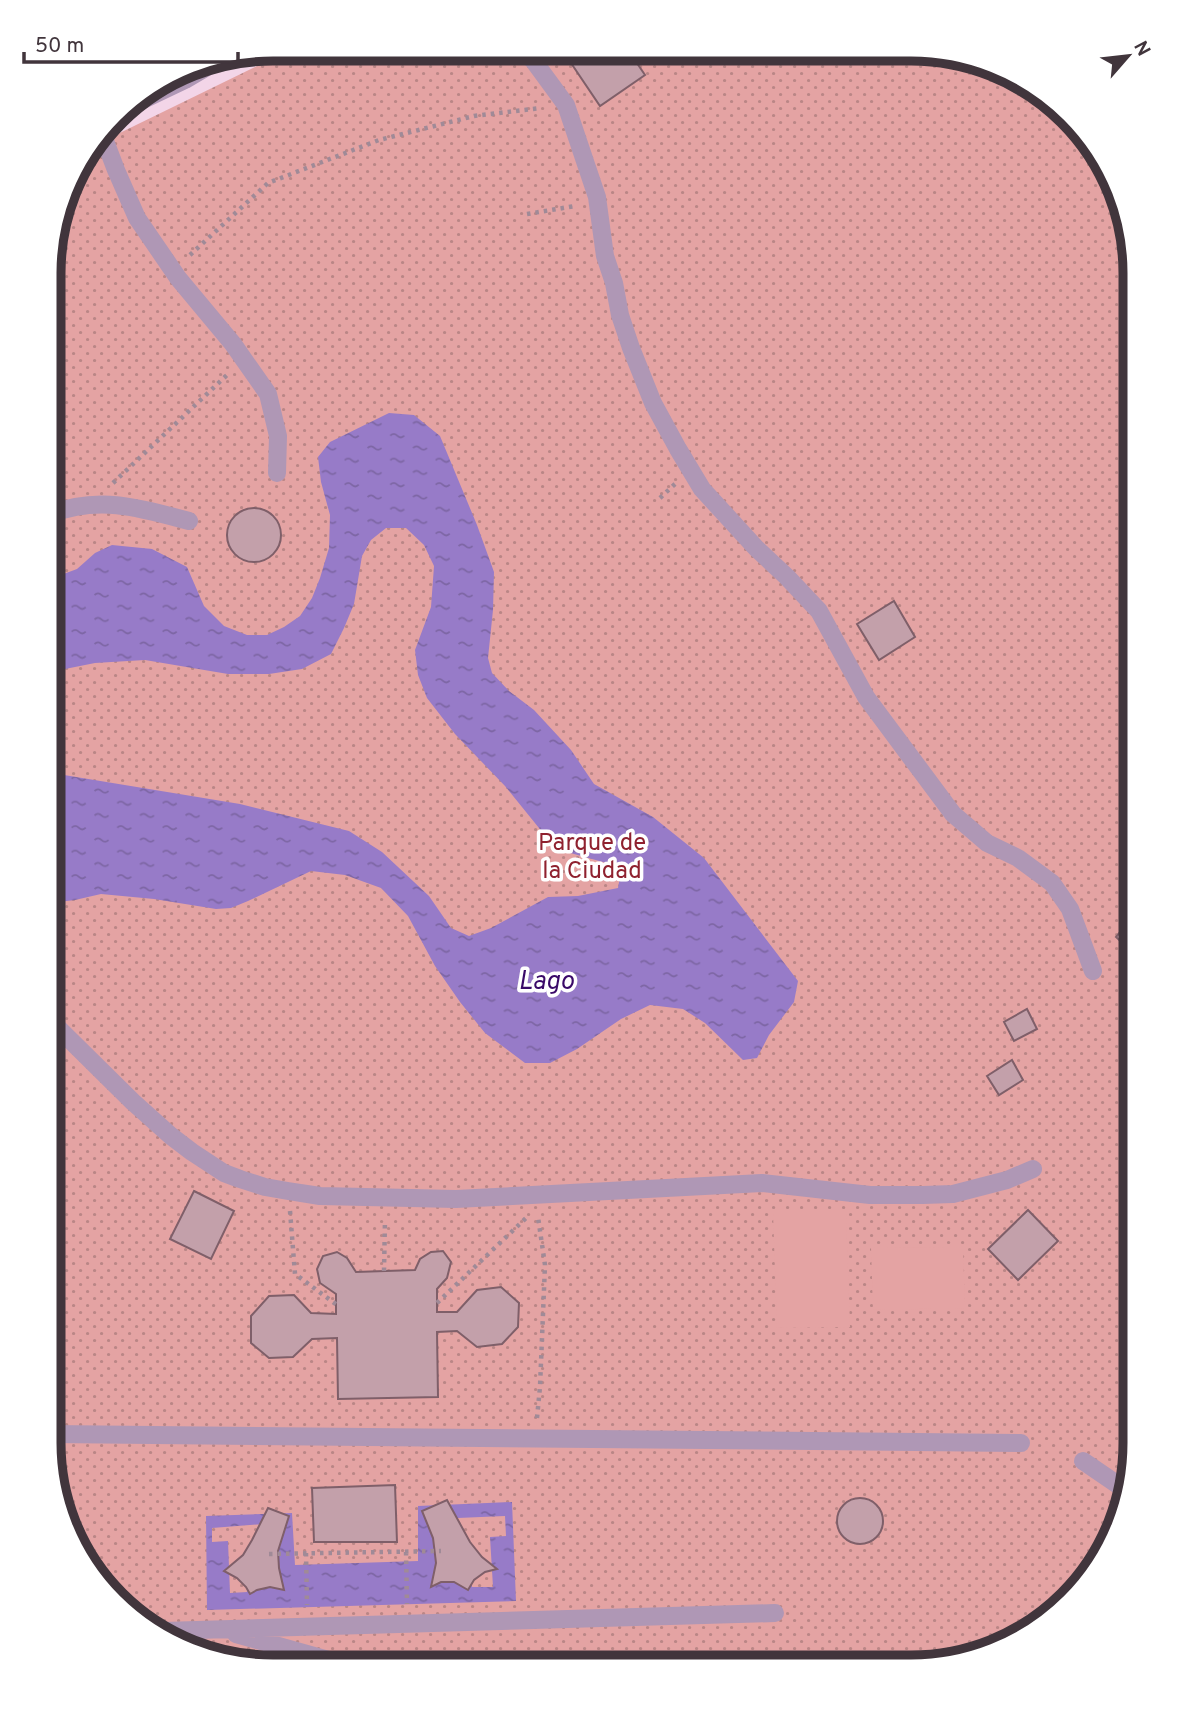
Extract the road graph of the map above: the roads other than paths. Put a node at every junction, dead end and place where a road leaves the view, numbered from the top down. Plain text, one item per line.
1 (534, 61) edge
2 (106, 143) edge
3 (277, 473) dead end
4 (61, 511) edge
5 (189, 521) dead end
6 (1093, 971) dead end
7 (61, 1031) edge
8 (1034, 1169) dead end
9 (61, 1434) edge
10 (1021, 1443) dead end
11 (1083, 1461) dead end
12 (1119, 1485) edge
13 (775, 1613) dead end
14 (219, 1630) junction
15 (176, 1631) edge
16 (310, 1655) edge

1 - 6 street
2 - 3 street
4 - 5 street
7 - 8 street
9 - 10 street
11 - 12 street
13 - 14 street
14 - 15 street
14 - 16 street

